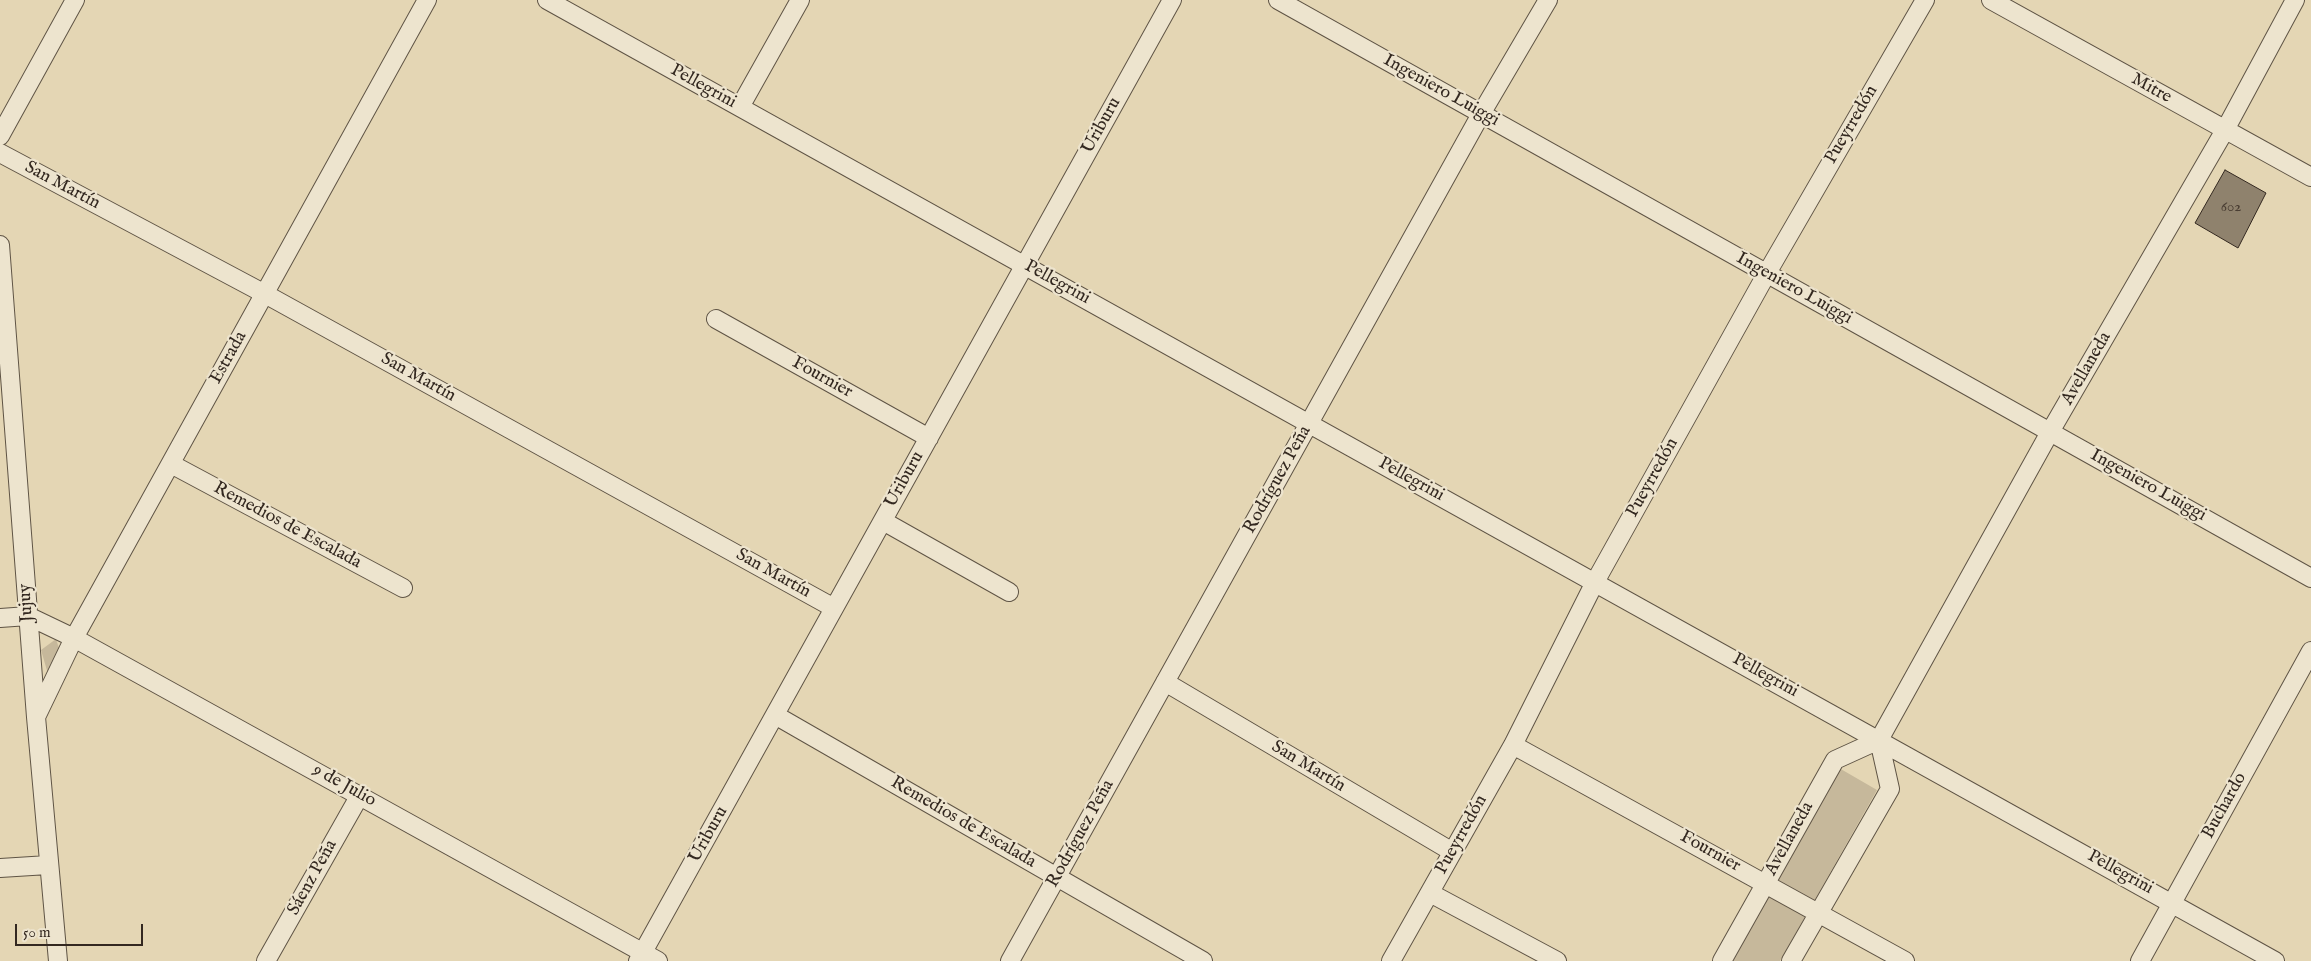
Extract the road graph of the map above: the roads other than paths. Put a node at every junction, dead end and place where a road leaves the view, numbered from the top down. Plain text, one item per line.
1 (75, 0) edge
2 (427, 0) edge
3 (547, 0) edge
4 (800, 0) edge
5 (1172, 0) edge
6 (1278, 0) edge
7 (1548, 0) edge
8 (1925, 0) edge
9 (1991, 0) edge
10 (2295, 0) edge
11 (740, 107) junction
12 (1482, 114) junction
13 (2225, 130) junction
14 (0, 136) edge
15 (0, 153) edge
16 (2311, 177) edge
17 (0, 245) edge
18 (1025, 265) junction
19 (1767, 273) junction
20 (265, 294) junction
21 (716, 319) dead end
22 (4, 365) edge
23 (1309, 423) junction
24 (2050, 432) junction
25 (929, 438) junction
26 (171, 464) junction
27 (883, 521) junction
28 (2311, 578) edge
29 (1595, 582) junction
30 (403, 588) dead end
31 (1009, 592) dead end
32 (834, 608) junction
33 (28, 616) junction
34 (0, 618) edge
35 (74, 638) junction
36 (2311, 651) edge
37 (1165, 682) junction
38 (775, 715) junction
39 (36, 718) junction
40 (1879, 740) junction
41 (1513, 744) junction
42 (360, 795) junction
43 (1451, 851) junction
44 (48, 865) junction
45 (0, 868) edge
46 (1057, 877) junction
47 (1766, 882) junction
48 (1430, 893) junction
49 (2172, 902) junction
50 (1820, 914) junction
51 (646, 958) edge
52 (58, 961) edge
53 (266, 961) edge
54 (1010, 961) edge
55 (1203, 961) edge
56 (1391, 961) edge
57 (1557, 961) edge
58 (1722, 961) edge
59 (1791, 961) edge
60 (1905, 961) edge
61 (2140, 961) edge
62 (2275, 961) edge

1 - 14 street
2 - 20 street, Estrada
3 - 11 street, Pellegrini
4 - 11 street
5 - 18 street, Uriburu
6 - 12 street, Ingeniero Luiggi
7 - 12 street, Rodríguez Peña
8 - 19 street, Pueyrredón
9 - 13 street, Mitre
10 - 13 street, Avellaneda
11 - 18 street, Pellegrini
12 - 19 street, Ingeniero Luiggi
12 - 23 street, Rodríguez Peña
13 - 16 street, Mitre
13 - 24 street, Avellaneda
15 - 20 street, San Martín
17 - 22 street, Jujuy
18 - 23 street, Pellegrini
18 - 25 street, Uriburu
19 - 24 street, Ingeniero Luiggi
19 - 29 street, Pueyrredón
20 - 26 street, Estrada
20 - 32 street, San Martín
21 - 25 street, Fournier
22 - 33 street, Jujuy
23 - 29 street, Pellegrini
23 - 37 street, Rodríguez Peña
24 - 28 street, Ingeniero Luiggi
24 - 40 street, Avellaneda
25 - 27 street, Uriburu
26 - 30 street, Remedios de Escalada
26 - 35 street, Estrada
27 - 31 street
27 - 32 street, Uriburu
29 - 40 street, Pellegrini
29 - 41 street, Pueyrredón
32 - 38 street, Uriburu
33 - 34 street
33 - 35 street, 9 de Julio
33 - 39 street, Jujuy
35 - 39 street, Estrada
35 - 42 street, 9 de Julio
36 - 49 street, Buchardo
37 - 43 street, San Martín
37 - 46 street, Rodríguez Peña
38 - 46 street, Remedios de Escalada
38 - 51 street, Uriburu
39 - 44 street, Jujuy
40 - 47 street, Avellaneda
40 - 49 street, Pellegrini
40 - 50 street
41 - 43 street, Pueyrredón
41 - 47 street, Fournier
42 - 51 street, 9 de Julio
42 - 53 street, Sáenz Peña
43 - 48 street, Pueyrredón
44 - 45 street
44 - 52 street, Jujuy
46 - 54 street, Rodríguez Peña
46 - 55 street, Remedios de Escalada
47 - 50 street, Fournier
47 - 58 street, Avellaneda
48 - 56 street, Pueyrredón
48 - 57 street
49 - 61 street, Buchardo
49 - 62 street, Pellegrini
50 - 59 street
50 - 60 street, Fournier

